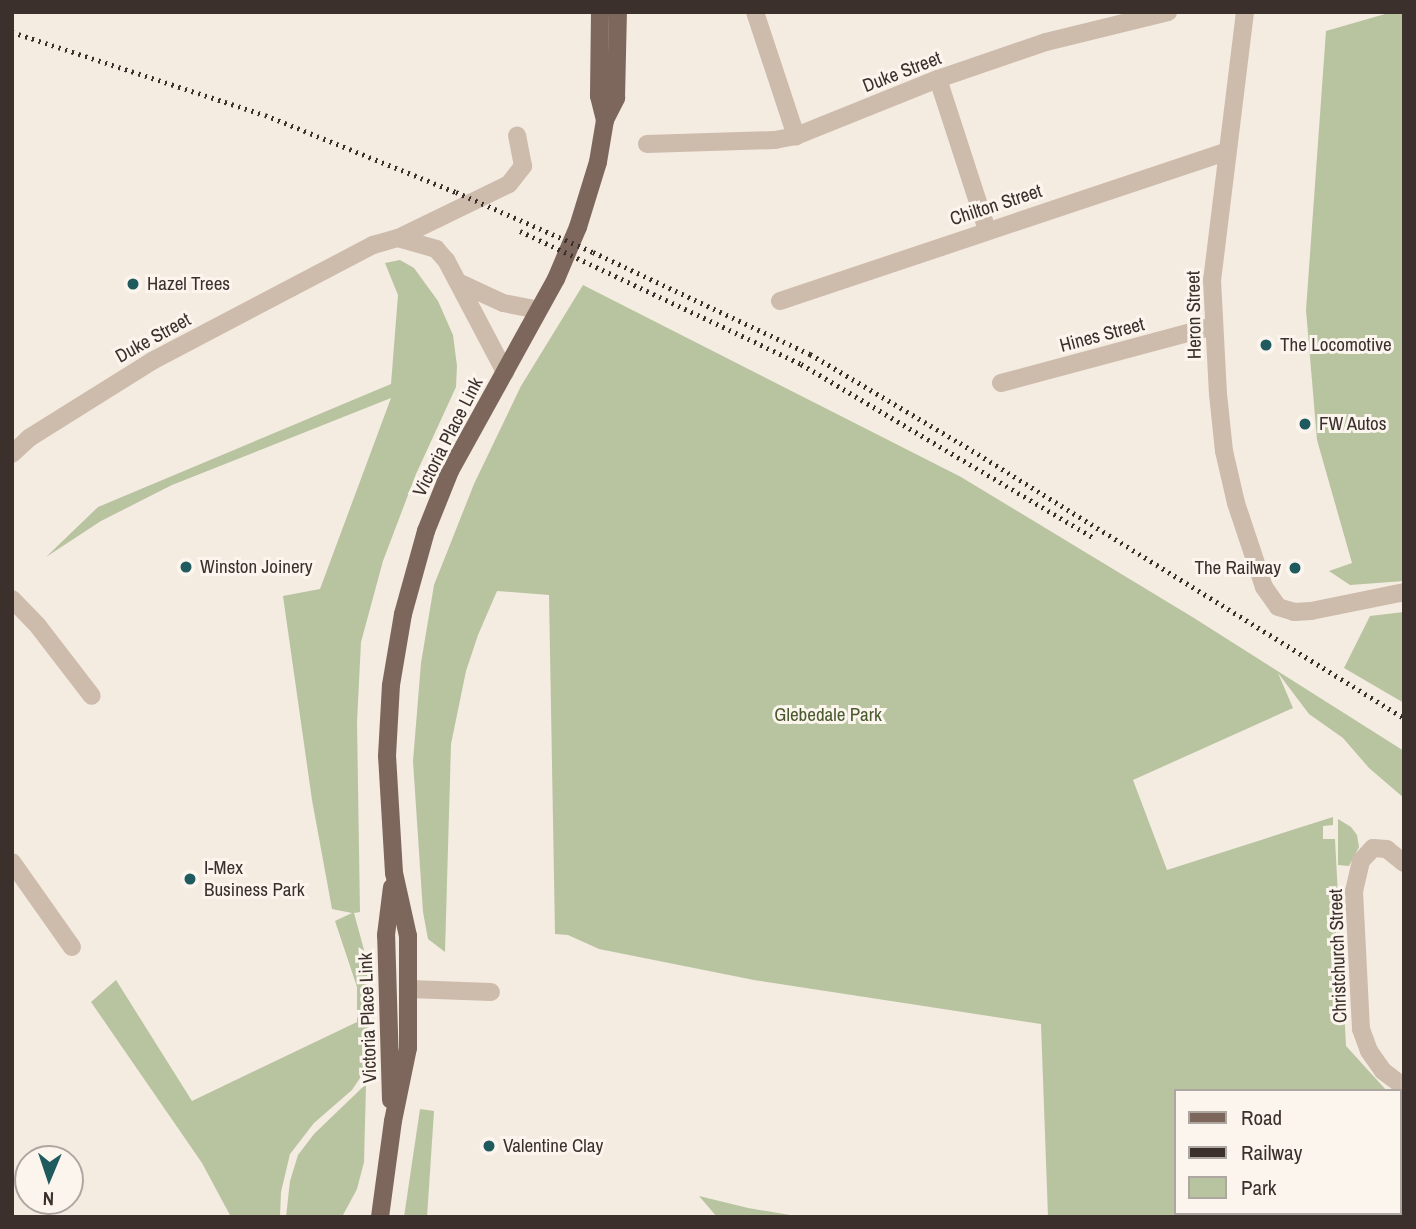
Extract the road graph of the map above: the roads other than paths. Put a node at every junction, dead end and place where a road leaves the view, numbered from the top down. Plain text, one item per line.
1 (600, 12) edge
2 (618, 12) edge
3 (755, 12) edge
4 (1168, 12) edge
5 (1245, 12) edge
6 (938, 79) junction
7 (604, 120) junction
8 (517, 136) dead end
9 (796, 136) junction
10 (648, 144) dead end
11 (1226, 152) junction
12 (987, 230) junction
13 (398, 238) junction
14 (462, 284) junction
15 (780, 301) dead end
16 (538, 310) junction
17 (1214, 326) junction
18 (505, 372) junction
19 (1001, 383) dead end
20 (12, 454) edge
21 (1404, 592) edge
22 (12, 599) edge
23 (92, 696) dead end
24 (12, 862) edge
25 (1404, 863) edge
26 (394, 873) junction
27 (72, 947) dead end
28 (409, 989) junction
29 (491, 992) dead end
30 (1404, 1090) edge
31 (393, 1121) junction
32 (380, 1217) edge

1 - 7 main road, Victoria Place Link
2 - 7 main road, Victoria Place Link
3 - 9 street
4 - 6 street, Duke Street
5 - 11 street, Heron Street
6 - 9 street, Duke Street
6 - 12 street
7 - 16 main road, Victoria Place Link
8 - 13 street, Duke Street
9 - 10 street, Duke Street
11 - 12 street, Chilton Street
11 - 17 street, Heron Street
12 - 15 street, Chilton Street
13 - 14 street
13 - 20 street, Duke Street
14 - 16 street
14 - 18 street
16 - 18 main road, Victoria Place Link
17 - 19 street, Hines Street
17 - 21 street, Heron Street
18 - 26 main road, Victoria Place Link
22 - 23 street
24 - 27 street
25 - 30 street, Christchurch Street
26 - 28 main road, Victoria Place Link
26 - 31 main road, Victoria Place Link
28 - 29 street
28 - 31 main road, Victoria Place Link
31 - 32 main road, Victoria Place Link

